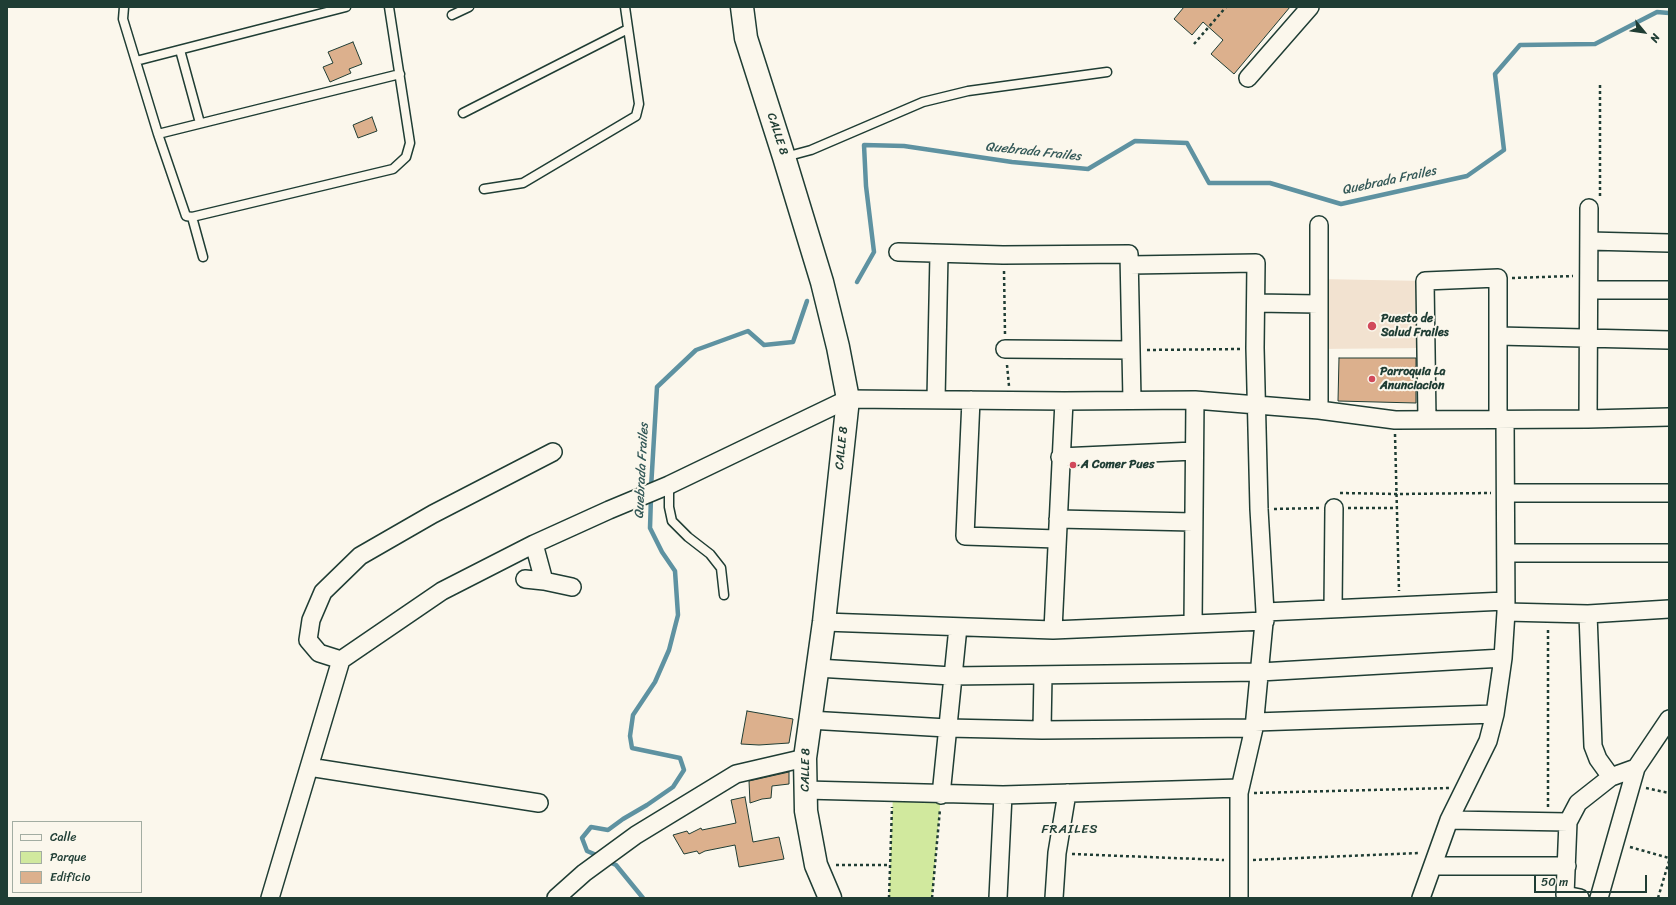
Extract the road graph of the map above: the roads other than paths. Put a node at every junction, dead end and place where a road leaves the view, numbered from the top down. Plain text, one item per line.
1 (124, 7) edge
2 (346, 7) edge
3 (389, 7) edge
4 (469, 7) edge
5 (625, 7) edge
6 (742, 7) edge
7 (1310, 7) edge
8 (452, 15) dead end
9 (628, 30) junction
10 (180, 50) junction
11 (136, 61) junction
12 (1107, 72) dead end
13 (400, 74) junction
14 (1248, 78) dead end
15 (463, 113) dead end
16 (200, 123) junction
17 (158, 134) junction
18 (784, 157) junction
19 (484, 189) dead end
20 (1589, 208) road end
21 (192, 217) junction
22 (1319, 225) dead end
23 (1589, 241) junction
24 (1669, 243) edge
25 (898, 252) dead end
26 (939, 254) junction
27 (203, 257) dead end
28 (1130, 265) junction
29 (1589, 283) junction
30 (1669, 290) edge
31 (1256, 303) junction
32 (1318, 304) junction
33 (1498, 336) junction
34 (1589, 338) junction
35 (1669, 340) edge
36 (1005, 349) road end
37 (1130, 350) junction
38 (848, 399) junction
39 (936, 399) junction
40 (971, 400) junction
41 (1132, 400) junction
42 (1195, 400) junction
43 (1064, 401) junction
44 (1256, 404) junction
45 (1318, 410) junction
46 (1669, 417) edge
47 (1502, 419) junction
48 (1588, 419) junction
49 (1426, 420) junction
50 (1194, 451) junction
51 (554, 452) dead end
52 (1060, 457) junction
53 (664, 487) junction
54 (1506, 493) junction
55 (1669, 493) edge
56 (1334, 508) road end
57 (1058, 519) junction
58 (1193, 522) junction
59 (1057, 539) junction
60 (534, 544) junction
61 (1506, 553) junction
62 (1669, 553) edge
63 (525, 579) dead end
64 (544, 581) junction
65 (572, 587) dead end
66 (724, 595) dead end
67 (1505, 606) junction
68 (1333, 609) junction
69 (1669, 609) edge
70 (1588, 614) junction
71 (1265, 617) junction
72 (824, 622) junction
73 (1193, 624) junction
74 (958, 627) junction
75 (1053, 630) junction
76 (1503, 658) junction
77 (341, 660) junction
78 (818, 668) junction
79 (1260, 672) junction
80 (1043, 675) junction
81 (952, 676) junction
82 (1495, 714) junction
83 (1669, 719) edge
84 (809, 720) junction
85 (1254, 725) junction
86 (947, 728) junction
87 (1042, 730) junction
88 (805, 758) junction
89 (309, 767) junction
90 (1636, 768) junction
91 (1611, 778) junction
92 (805, 790) junction
93 (1239, 791) junction
94 (1068, 793) junction
95 (941, 795) junction
96 (1003, 795) junction
97 (539, 803) dead end
98 (1449, 820) junction
99 (1568, 822) junction
100 (1433, 866) junction
101 (1566, 866) junction
102 (270, 898) edge
103 (556, 898) edge
104 (830, 898) edge
105 (998, 898) edge
106 (1054, 898) edge
107 (1239, 898) edge
108 (1421, 898) edge
109 (1580, 898) edge
110 (1599, 898) edge

1 - 11 lane
2 - 10 lane
3 - 13 lane
4 - 8 lane
5 - 9 lane
6 - 18 street, CALLE 8
7 - 14 street
9 - 15 lane
9 - 19 lane
10 - 11 lane
10 - 16 lane
11 - 17 lane
12 - 18 lane
13 - 16 lane
13 - 21 lane
16 - 17 lane
17 - 21 lane
18 - 38 street, CALLE 8
20 - 23 street
21 - 27 lane
22 - 32 street
23 - 24 street
23 - 29 street
25 - 26 street
26 - 28 street
26 - 39 street
28 - 31 street
28 - 37 street
29 - 30 street
29 - 34 street
31 - 32 street
31 - 44 street
32 - 45 street
33 - 34 street
33 - 47 street
33 - 49 street
34 - 35 street
34 - 48 street
36 - 37 street
37 - 41 street
38 - 39 street
38 - 53 street
38 - 72 street, CALLE 8
39 - 40 street
40 - 43 street
40 - 59 street
41 - 42 street
41 - 43 street
42 - 44 street
42 - 50 street
43 - 52 street
44 - 45 street
44 - 71 street
45 - 49 street
46 - 48 street
47 - 48 street
47 - 49 street
47 - 54 street
50 - 52 street
50 - 58 street
51 - 77 street
52 - 57 street
53 - 60 street
53 - 66 lane
54 - 55 street
54 - 61 street
56 - 68 street
57 - 58 street
57 - 59 street
58 - 73 street
59 - 75 street
60 - 64 street
60 - 77 street
61 - 62 street
61 - 67 street
63 - 64 street
64 - 65 street
67 - 68 street
67 - 70 street
67 - 76 street
68 - 71 street
69 - 70 street
70 - 91 street
71 - 73 street
71 - 79 street
72 - 74 street
72 - 78 street, CALLE 8
73 - 75 street
74 - 75 street
74 - 81 street
76 - 79 street
76 - 82 street
77 - 89 street
78 - 81 street
78 - 84 street, CALLE 8
79 - 80 street
79 - 85 street
80 - 81 street
80 - 87 street
81 - 86 street
82 - 85 street
82 - 98 street
83 - 90 street
84 - 86 street
84 - 88 street, CALLE 8
85 - 87 street
85 - 93 street
86 - 87 street
86 - 95 street
88 - 92 street, CALLE 8
88 - 103 street
89 - 97 street
89 - 102 street
90 - 91 street
90 - 110 street
91 - 99 street
92 - 95 street
92 - 104 street, CALLE 8
93 - 94 street
93 - 107 street
94 - 96 street
94 - 106 street
95 - 96 street
96 - 105 street
98 - 99 street
98 - 100 street
99 - 101 street
100 - 101 street
100 - 108 street
101 - 109 street

